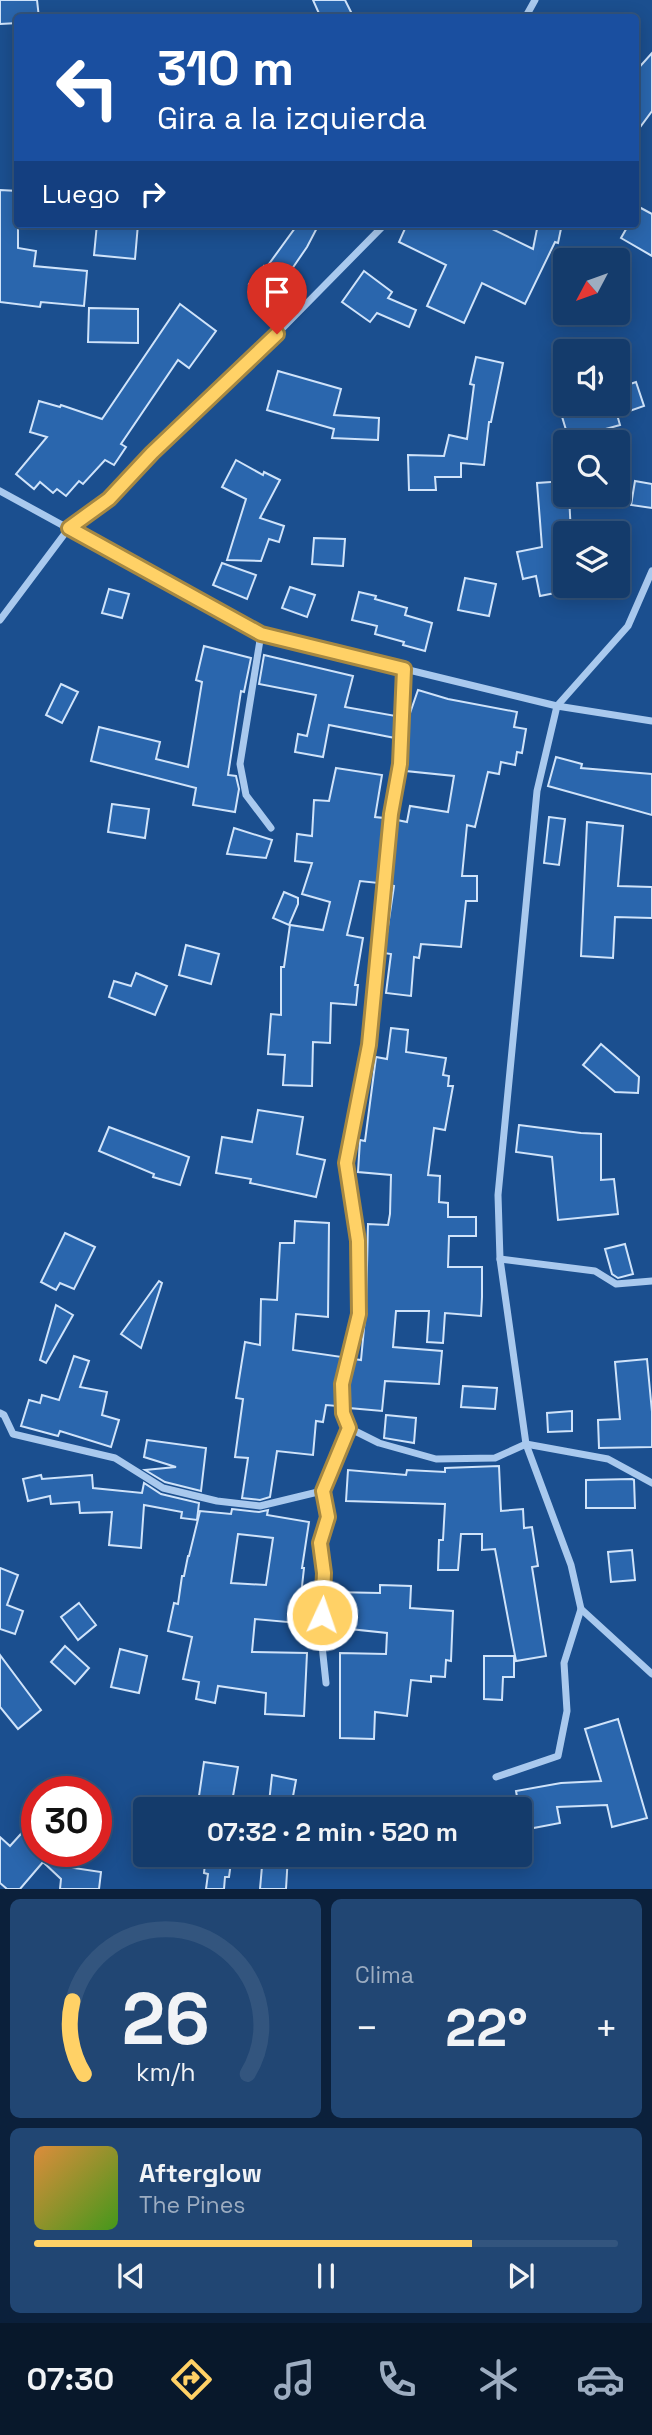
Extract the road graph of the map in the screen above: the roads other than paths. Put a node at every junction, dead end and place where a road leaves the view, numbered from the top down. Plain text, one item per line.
1 (381, 228) edge
2 (0, 491) edge
3 (69, 528) junction
4 (652, 571) edge
5 (0, 620) edge
6 (261, 634) junction
7 (404, 669) junction
8 (557, 706) junction
9 (652, 721) edge
10 (271, 828) dead end
11 (500, 1259) junction
12 (652, 1281) edge
13 (0, 1413) edge
14 (349, 1428) junction
15 (526, 1444) junction
16 (652, 1483) edge
17 (323, 1491) junction
18 (581, 1609) junction
19 (652, 1674) edge
20 (326, 1683) dead end
21 (496, 1777) dead end

1 - 3 street
2 - 3 street
3 - 5 street
3 - 6 street
4 - 8 street
6 - 7 street
6 - 10 street
7 - 8 street
7 - 14 street
8 - 9 street
8 - 11 street
11 - 12 street
11 - 15 street
13 - 17 street
14 - 15 street
14 - 17 street
15 - 16 street
15 - 18 street
17 - 20 street
18 - 19 street
18 - 21 street

